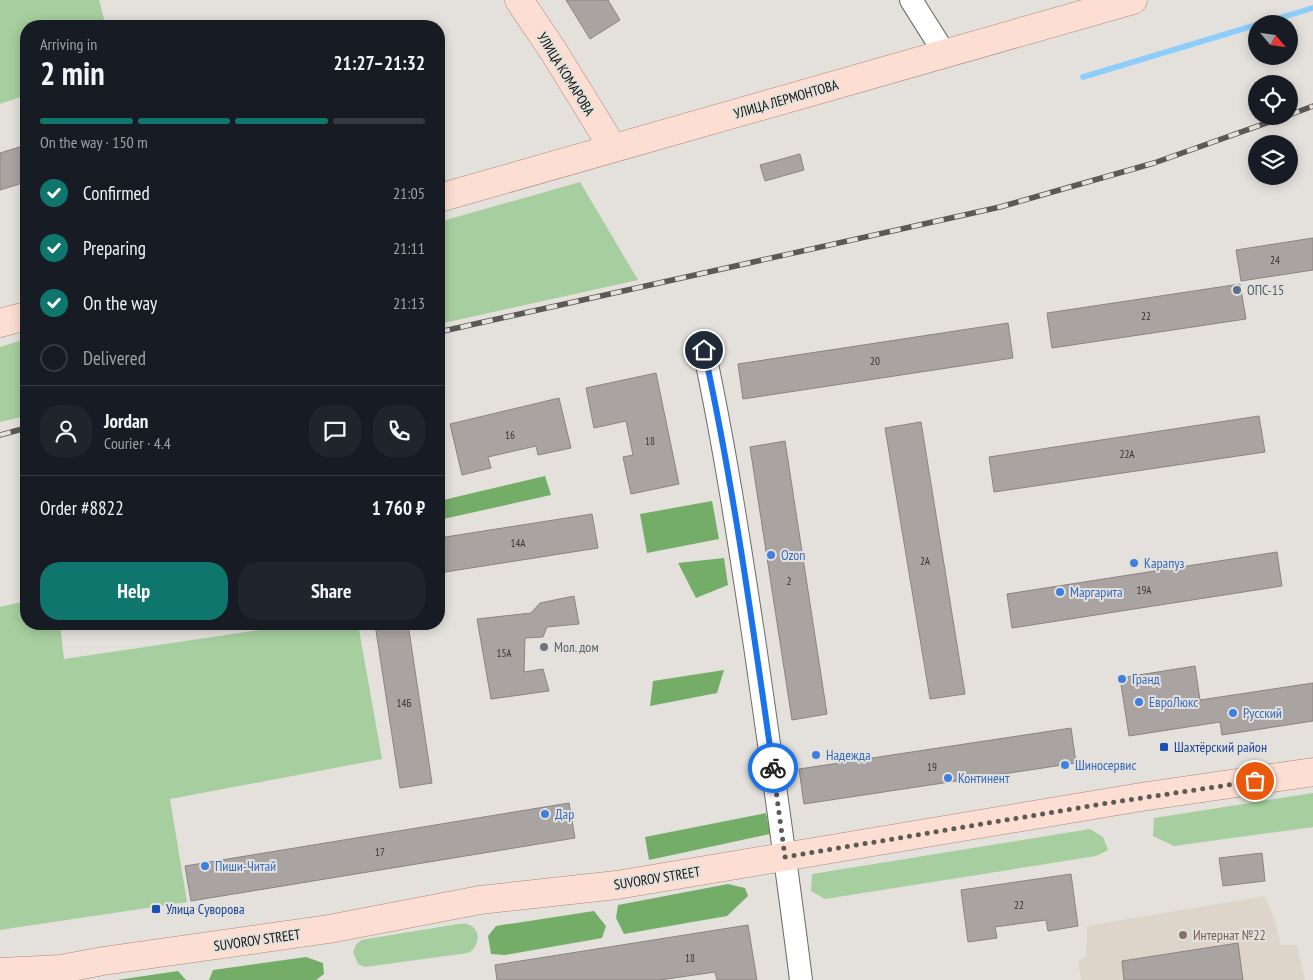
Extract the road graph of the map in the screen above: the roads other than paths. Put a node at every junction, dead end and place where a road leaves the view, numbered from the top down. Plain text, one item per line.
1 (520, 0) edge
2 (911, 0) edge
3 (1132, 0) edge
4 (945, 54) junction
5 (613, 148) junction
6 (445, 196) edge
7 (20, 318) edge
8 (0, 323) edge
9 (704, 350) dead end
10 (1313, 772) edge
11 (785, 857) junction
12 (0, 972) edge
13 (801, 980) edge

1 - 5 main road, УЛИЦА КОМАРОВА
2 - 4 street
3 - 4 main road, УЛИЦА ЛЕРМОНТОВА
4 - 5 main road, УЛИЦА ЛЕРМОНТОВА
5 - 6 main road, УЛИЦА ЛЕРМОНТОВА
7 - 8 main road
9 - 11 street
10 - 11 main road, SUVOROV STREET
11 - 12 main road, SUVOROV STREET
11 - 13 street

